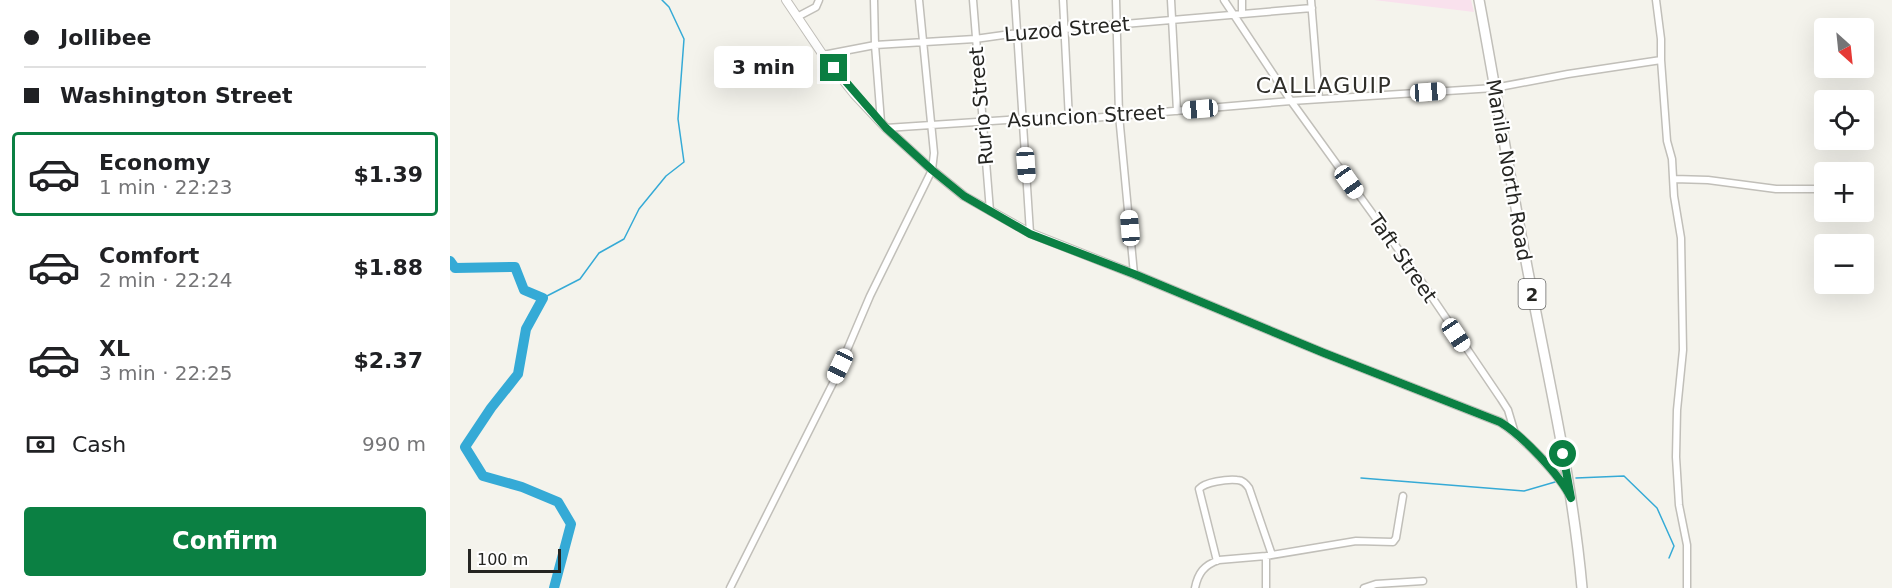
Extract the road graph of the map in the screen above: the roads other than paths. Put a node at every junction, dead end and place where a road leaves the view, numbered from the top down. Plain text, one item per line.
1 (786, 0) edge
2 (819, 0) edge
3 (874, 0) edge
4 (919, 0) edge
5 (973, 0) edge
6 (1016, 0) edge
7 (1064, 0) edge
8 (1116, 0) edge
9 (1171, 0) edge
10 (1224, 0) edge
11 (1242, 0) edge
12 (1311, 0) edge
13 (1479, 0) edge
14 (1656, 0) edge
15 (1312, 8) junction
16 (1242, 13) junction
17 (1233, 14) junction
18 (797, 17) junction
19 (1173, 19) junction
20 (1116, 24) junction
21 (1065, 29) junction
22 (1018, 33) junction
23 (975, 39) junction
24 (922, 43) junction
25 (875, 45) junction
26 (824, 55) junction
27 (1661, 60) junction
28 (1494, 88) junction
29 (1319, 99) junction
30 (1291, 101) junction
31 (1177, 111) junction
32 (1119, 115) junction
33 (1023, 119) junction
34 (1069, 120) junction
35 (982, 121) junction
36 (930, 124) junction
37 (884, 125) junction
38 (932, 170) junction
39 (1674, 179) junction
40 (1814, 189) edge
41 (990, 211) junction
42 (1030, 234) junction
43 (1134, 274) junction
44 (1514, 430) junction
45 (1403, 496) dead end
46 (1571, 498) junction
47 (1269, 556) junction
48 (1217, 561) junction
49 (1423, 581) dead end
50 (730, 588) edge
51 (1195, 588) edge
52 (1266, 588) edge
53 (1364, 588) edge
54 (1582, 588) edge
55 (1687, 588) edge

1 - 18 main road
2 - 18 street
3 - 25 street
4 - 24 street
5 - 23 street, Rurio Street
6 - 22 street
7 - 21 street
8 - 20 street
9 - 19 street
10 - 17 street, Taft Street
11 - 16 street
12 - 15 street
13 - 28 highway, Manila North Road / 2
14 - 27 street
15 - 16 street, Luzod Street
15 - 29 street
16 - 17 street, Luzod Street
17 - 19 street, Luzod Street
17 - 30 street, Taft Street
18 - 26 main road
19 - 20 street, Luzod Street
19 - 31 street
20 - 21 street, Luzod Street
20 - 32 street
21 - 22 street, Luzod Street
21 - 34 street
22 - 23 street, Luzod Street
22 - 33 street
23 - 24 street, Luzod Street
23 - 35 street, Rurio Street
24 - 25 street, Luzod Street
24 - 36 street
25 - 26 street, Luzod Street
25 - 37 street
26 - 37 main road
27 - 28 street, Asuncion Street
27 - 39 street
28 - 29 street, Asuncion Street
28 - 46 highway, Manila North Road / 2
29 - 30 street, Asuncion Street
30 - 31 street, Asuncion Street
30 - 44 street, Taft Street
31 - 32 street, Asuncion Street
32 - 34 street, Asuncion Street
32 - 43 street
33 - 34 street, Asuncion Street
33 - 35 street, Asuncion Street
33 - 42 street
35 - 36 street, Asuncion Street
35 - 41 street, Rurio Street
36 - 37 street, Asuncion Street
36 - 38 street
37 - 38 main road
38 - 41 main road
38 - 50 street
39 - 40 street
39 - 55 street
41 - 42 main road
42 - 43 main road
43 - 44 main road
44 - 46 main road
45 - 47 street
46 - 54 highway, Manila North Road / 2
47 - 48 street
47 - 48 street
47 - 52 street
48 - 51 street
49 - 53 street

